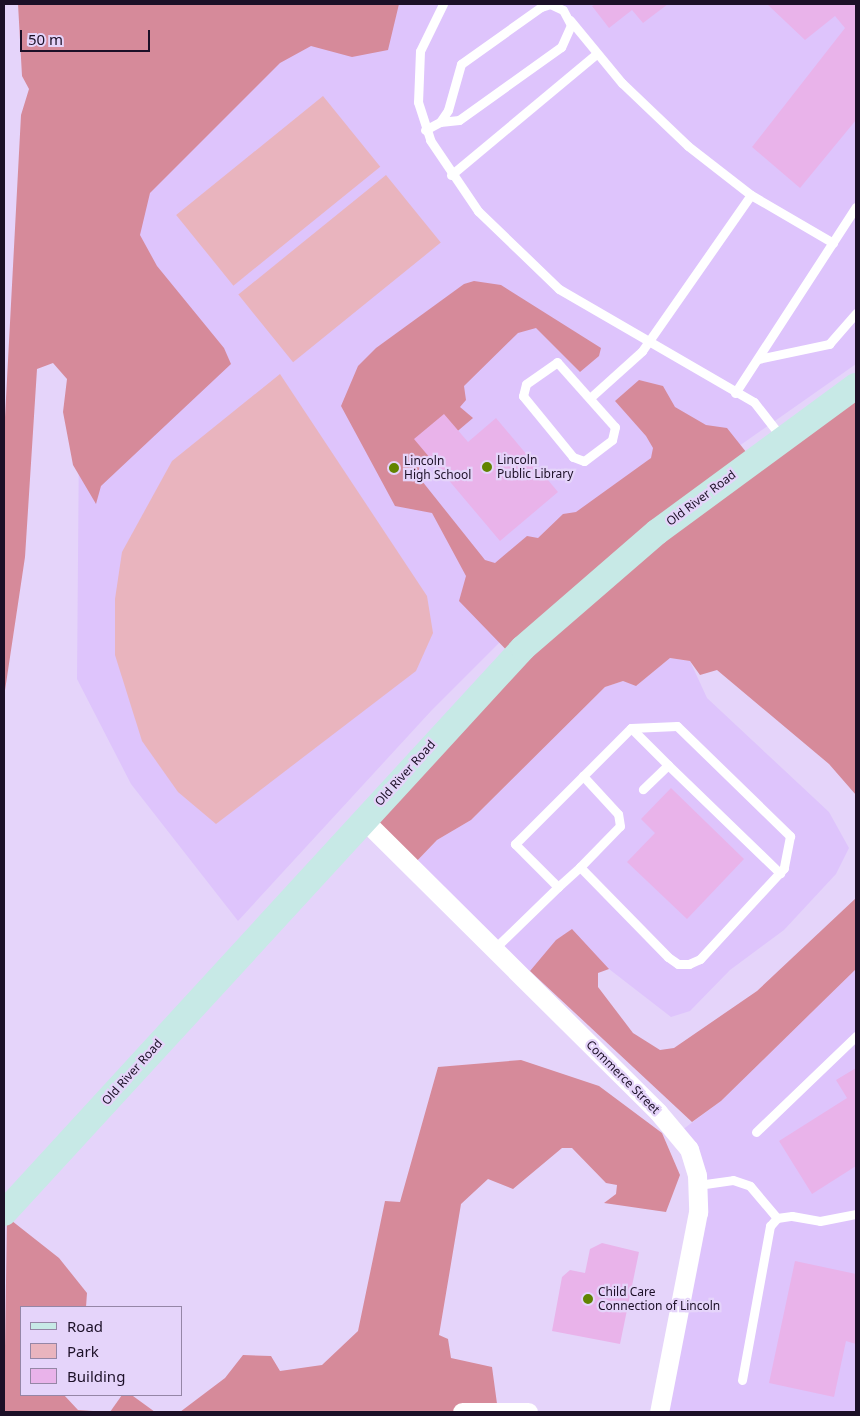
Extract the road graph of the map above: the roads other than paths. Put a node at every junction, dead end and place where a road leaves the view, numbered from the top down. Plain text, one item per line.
1 (443, 4) edge
2 (570, 20) junction
3 (596, 54) junction
4 (440, 122) junction
5 (425, 130) junction
6 (452, 175) junction
7 (751, 194) junction
8 (856, 207) edge
9 (833, 243) junction
10 (856, 313) edge
11 (647, 344) junction
12 (758, 358) junction
13 (856, 386) edge
14 (735, 393) junction
15 (591, 397) junction
16 (782, 438) junction
17 (631, 728) junction
18 (668, 765) junction
19 (583, 776) junction
20 (643, 789) dead end
21 (363, 819) junction
22 (580, 867) junction
23 (780, 873) junction
24 (558, 887) junction
25 (494, 949) junction
26 (856, 1036) edge
27 (756, 1132) dead end
28 (698, 1185) junction
29 (4, 1213) edge
30 (856, 1214) edge
31 (777, 1218) junction
32 (742, 1380) dead end
33 (462, 1412) edge
34 (528, 1412) edge
35 (659, 1412) edge

1 - 5 lane
2 - 3 lane
2 - 4 lane
2 - 4 lane
3 - 6 lane
3 - 7 lane
4 - 5 lane
5 - 6 lane
6 - 11 lane
7 - 9 lane
7 - 11 lane
8 - 9 lane
9 - 12 lane
10 - 12 lane
11 - 14 lane
11 - 15 lane
12 - 14 lane
13 - 16 main road, Old River Road
14 - 16 lane
15 - 15 lane
16 - 21 main road, Old River Road
17 - 18 lane
17 - 19 lane
17 - 23 lane
18 - 20 lane
18 - 23 lane
19 - 22 lane
19 - 24 lane
21 - 25 street, Commerce Street
21 - 29 main road, Old River Road
22 - 23 lane
22 - 24 lane
24 - 25 lane
25 - 28 street, Commerce Street
26 - 27 lane
28 - 31 lane
28 - 35 street, Commerce Street
30 - 31 lane
31 - 32 lane
33 - 34 street

